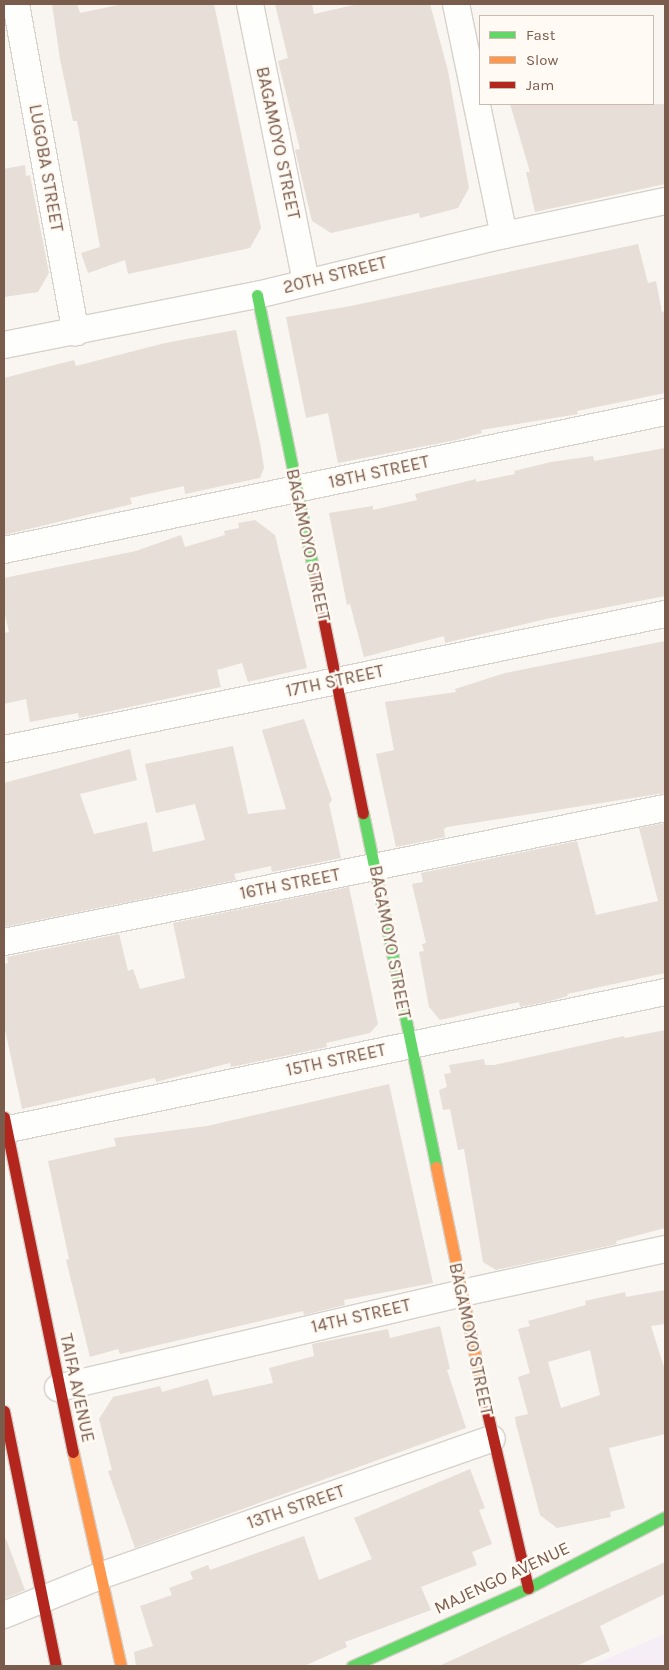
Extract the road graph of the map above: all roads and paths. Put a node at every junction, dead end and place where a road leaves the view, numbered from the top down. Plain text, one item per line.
1 (16, 4) edge
2 (250, 4) edge
3 (456, 4) edge
4 (665, 201) edge
5 (504, 235) junction
6 (306, 282) junction
7 (257, 295) junction
8 (76, 333) junction
9 (4, 345) edge
10 (665, 412) edge
11 (297, 489) junction
12 (4, 550) edge
13 (665, 614) edge
14 (336, 681) junction
15 (4, 749) edge
16 (665, 808) edge
17 (375, 867) junction
18 (4, 942) edge
19 (665, 992) edge
20 (410, 1044) junction
21 (5, 1125) edge
22 (665, 1249) edge
23 (462, 1293) junction
24 (58, 1388) junction
25 (4, 1411) edge
26 (492, 1439) junction
27 (665, 1517) edge
28 (100, 1576) junction
29 (528, 1588) junction
30 (42, 1599) junction
31 (4, 1616) edge
32 (56, 1666) edge
33 (121, 1666) edge
34 (352, 1666) edge

1 - 8 street, LUGOBA STREET
2 - 6 street, BAGAMOYO STREET
3 - 5 street
4 - 5 street, 20TH STREET
5 - 6 street, 20TH STREET
6 - 7 street, 20TH STREET
7 - 8 street, 20TH STREET
7 - 11 street, BAGAMOYO STREET
8 - 9 street, 20TH STREET
10 - 11 street, 18TH STREET
11 - 12 street, 18TH STREET
11 - 14 street, BAGAMOYO STREET
13 - 14 street, 17TH STREET
14 - 15 street, 17TH STREET
14 - 17 street, BAGAMOYO STREET
16 - 17 street, 16TH STREET
17 - 18 street, 16TH STREET
17 - 20 street, BAGAMOYO STREET
19 - 20 street, 15TH STREET
20 - 21 street, 15TH STREET
20 - 23 street, BAGAMOYO STREET
21 - 24 street, TAIFA AVENUE
22 - 23 street, 14TH STREET
23 - 24 street, 14TH STREET
23 - 26 street, BAGAMOYO STREET
24 - 28 street, TAIFA AVENUE
25 - 30 street
26 - 28 street, 13TH STREET
26 - 29 street, BAGAMOYO STREET
27 - 29 street, MAJENGO AVENUE
28 - 30 street, 13TH STREET
28 - 33 street, TAIFA AVENUE
29 - 34 street, MAJENGO AVENUE
30 - 31 street, 13TH STREET
30 - 32 street

